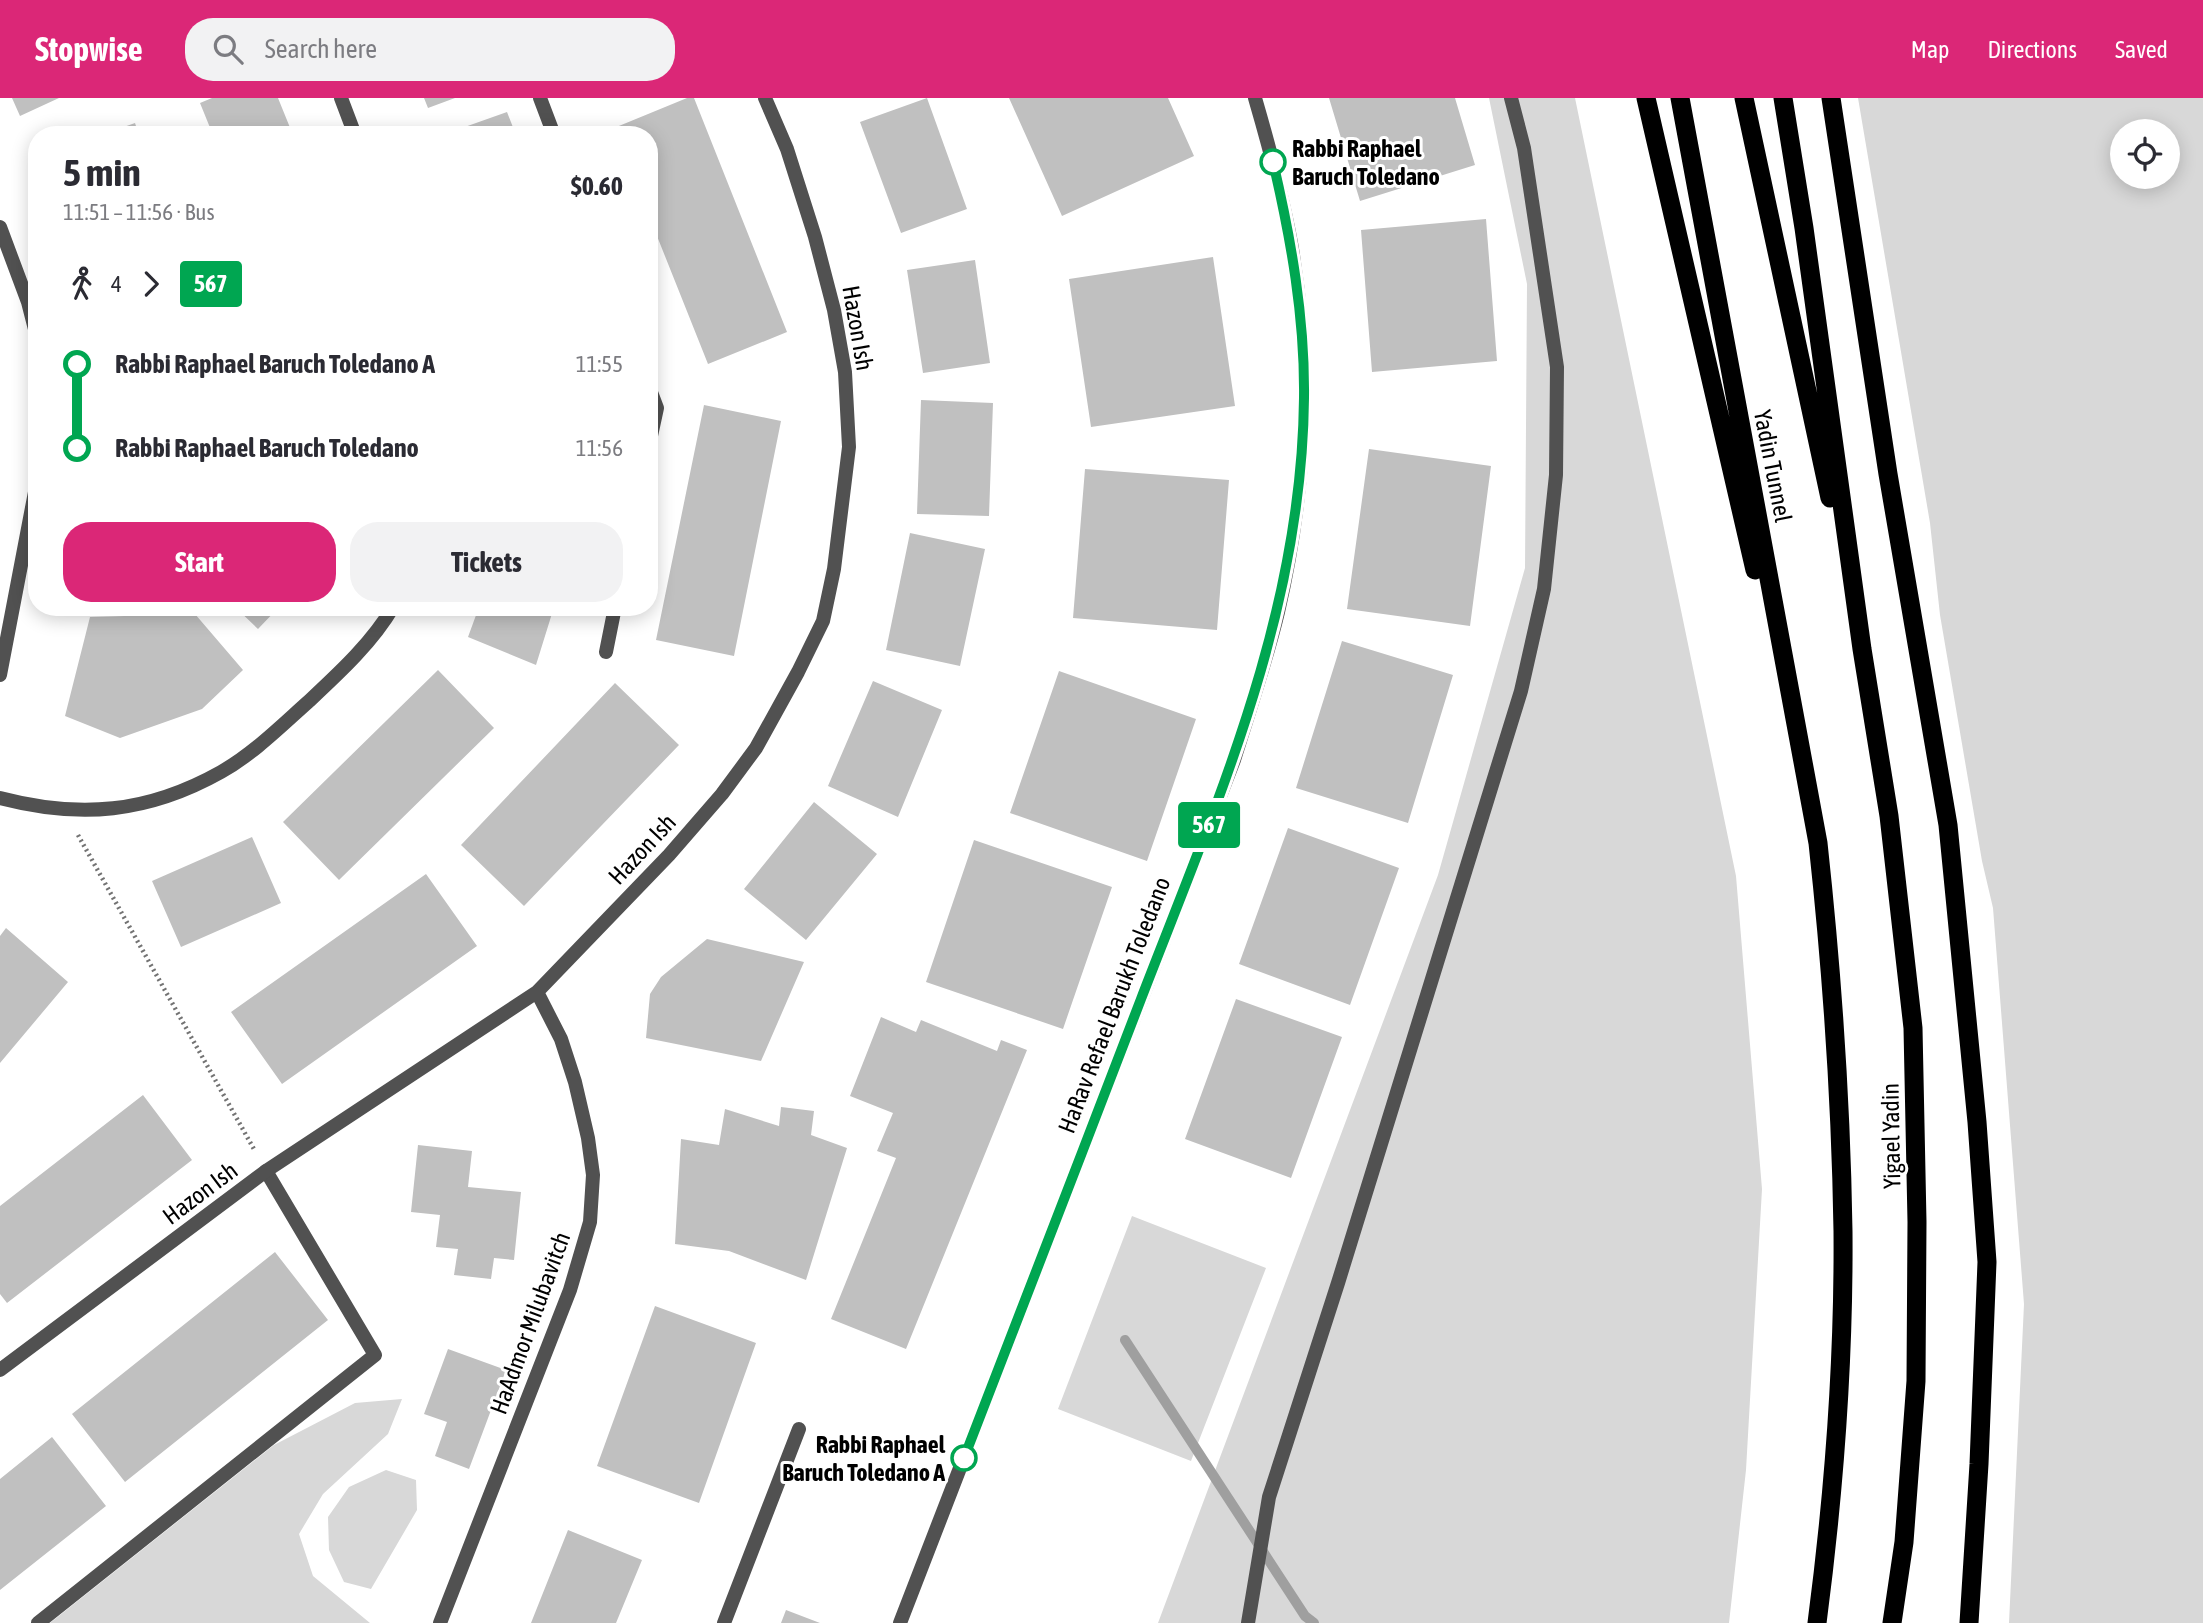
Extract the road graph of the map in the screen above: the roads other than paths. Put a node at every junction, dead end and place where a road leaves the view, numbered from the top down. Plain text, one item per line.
1 (341, 98) edge
2 (540, 98) edge
3 (765, 98) edge
4 (1255, 98) edge
5 (1511, 98) edge
6 (1647, 98) edge
7 (1679, 98) edge
8 (1744, 98) edge
9 (1783, 98) edge
10 (1831, 98) edge
11 (352, 126) edge
12 (551, 126) edge
13 (0, 227) edge
14 (28, 302) edge
15 (28, 529) edge
16 (388, 616) edge
17 (613, 616) edge
18 (1862, 649) junction
19 (606, 652) dead end
20 (0, 675) edge
21 (0, 798) edge
22 (1818, 844) junction
23 (537, 992) junction
24 (266, 1171) junction
25 (0, 1370) edge
26 (799, 1429) dead end
27 (38, 1623) edge
28 (440, 1623) edge
29 (724, 1623) edge
30 (900, 1623) edge
31 (1248, 1623) edge
32 (1817, 1623) edge
33 (1892, 1623) edge
34 (1969, 1623) edge

1 - 11 street
2 - 12 street
3 - 23 street, Hazon Ish
4 - 30 street, HaRav Refael Barukh Toledano
5 - 31 street
6 - 22 highway
7 - 22 highway, Yadin Tunnel
8 - 18 highway, Yadin Tunnel
9 - 18 highway
10 - 34 highway
13 - 14 street
15 - 20 street
16 - 21 street
17 - 19 street
18 - 33 highway, Yigael Yadin
22 - 32 highway, Yigael Yadin
23 - 24 street, Hazon Ish
23 - 28 street, HaAdmor Milubavitch
24 - 25 street, Hazon Ish
24 - 27 street
26 - 29 street

